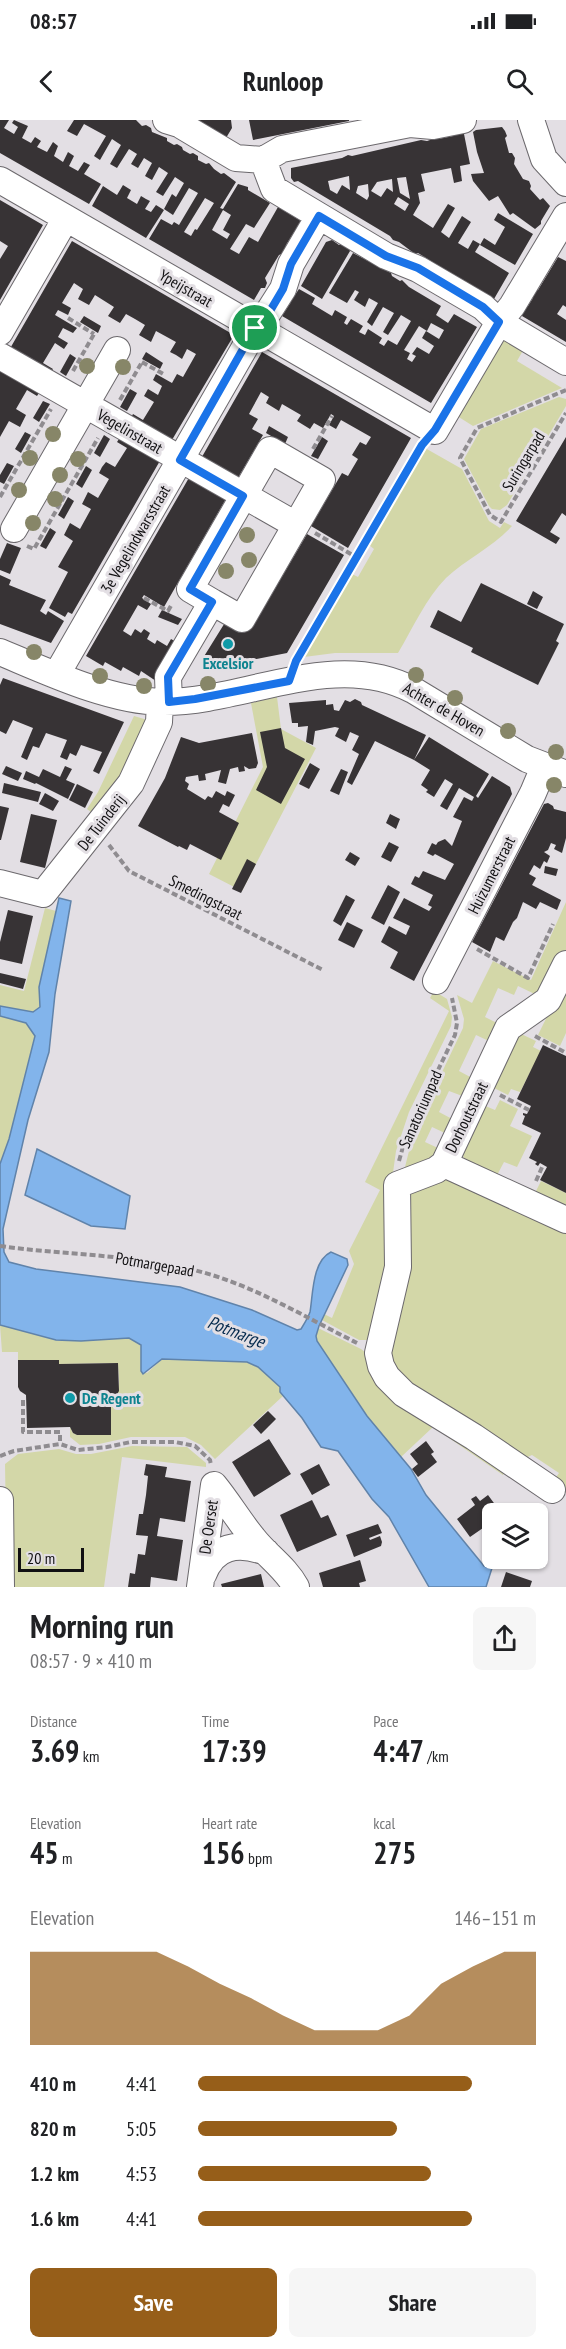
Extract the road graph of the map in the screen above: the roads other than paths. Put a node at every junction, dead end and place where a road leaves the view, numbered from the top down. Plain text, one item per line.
1 (166, 120) edge
2 (463, 120) edge
3 (531, 120) edge
4 (263, 160) junction
5 (0, 180) edge
6 (566, 183) edge
7 (319, 216) junction
8 (566, 216) edge
9 (66, 218) junction
10 (499, 322) junction
11 (255, 328) junction
12 (0, 332) edge
13 (117, 350) dead end
14 (0, 356) edge
15 (566, 362) edge
16 (85, 405) junction
17 (180, 460) junction
18 (243, 496) junction
19 (296, 525) junction
20 (14, 529) dead end
21 (212, 602) junction
22 (0, 652) edge
23 (57, 674) junction
24 (165, 702) junction
25 (555, 771) edge
26 (0, 883) edge
27 (566, 964) edge
28 (436, 981) road end
29 (444, 1164) junction
30 (566, 1220) edge
31 (552, 1490) dead end
32 (0, 1500) edge
33 (266, 1552) junction
34 (201, 1584) edge
35 (1, 1587) edge
36 (296, 1587) edge

1 - 4 street
2 - 4 street
3 - 6 street
4 - 7 street
5 - 9 street, Ypeijstraat
7 - 10 street
7 - 11 street, 3e Vegelindwarsstraat
8 - 10 street
9 - 11 street, Ypeijstraat
9 - 12 street
10 - 11 street, Ypeijstraat
10 - 15 street
11 - 17 street, 3e Vegelindwarsstraat
13 - 16 street
14 - 16 street, Vegelinstraat
16 - 17 street, Vegelinstraat
16 - 20 street
17 - 18 street, Vegelinstraat
17 - 23 street, 3e Vegelindwarsstraat
18 - 19 street, Vegelinstraat
18 - 19 street
18 - 21 street
19 - 21 street
21 - 24 street, De Tuinderij
22 - 23 street, Achter de Hoven
23 - 24 street, Achter de Hoven
24 - 25 street, Achter de Hoven
24 - 26 street, De Tuinderij
25 - 28 street, Huizumerstraat
27 - 29 street, Dorhoutstraat
29 - 30 street, Dorhoutstraat
29 - 31 street
32 - 35 street
33 - 34 street, De Oerset
33 - 34 street, De Oerset
33 - 36 street, De Oerset

